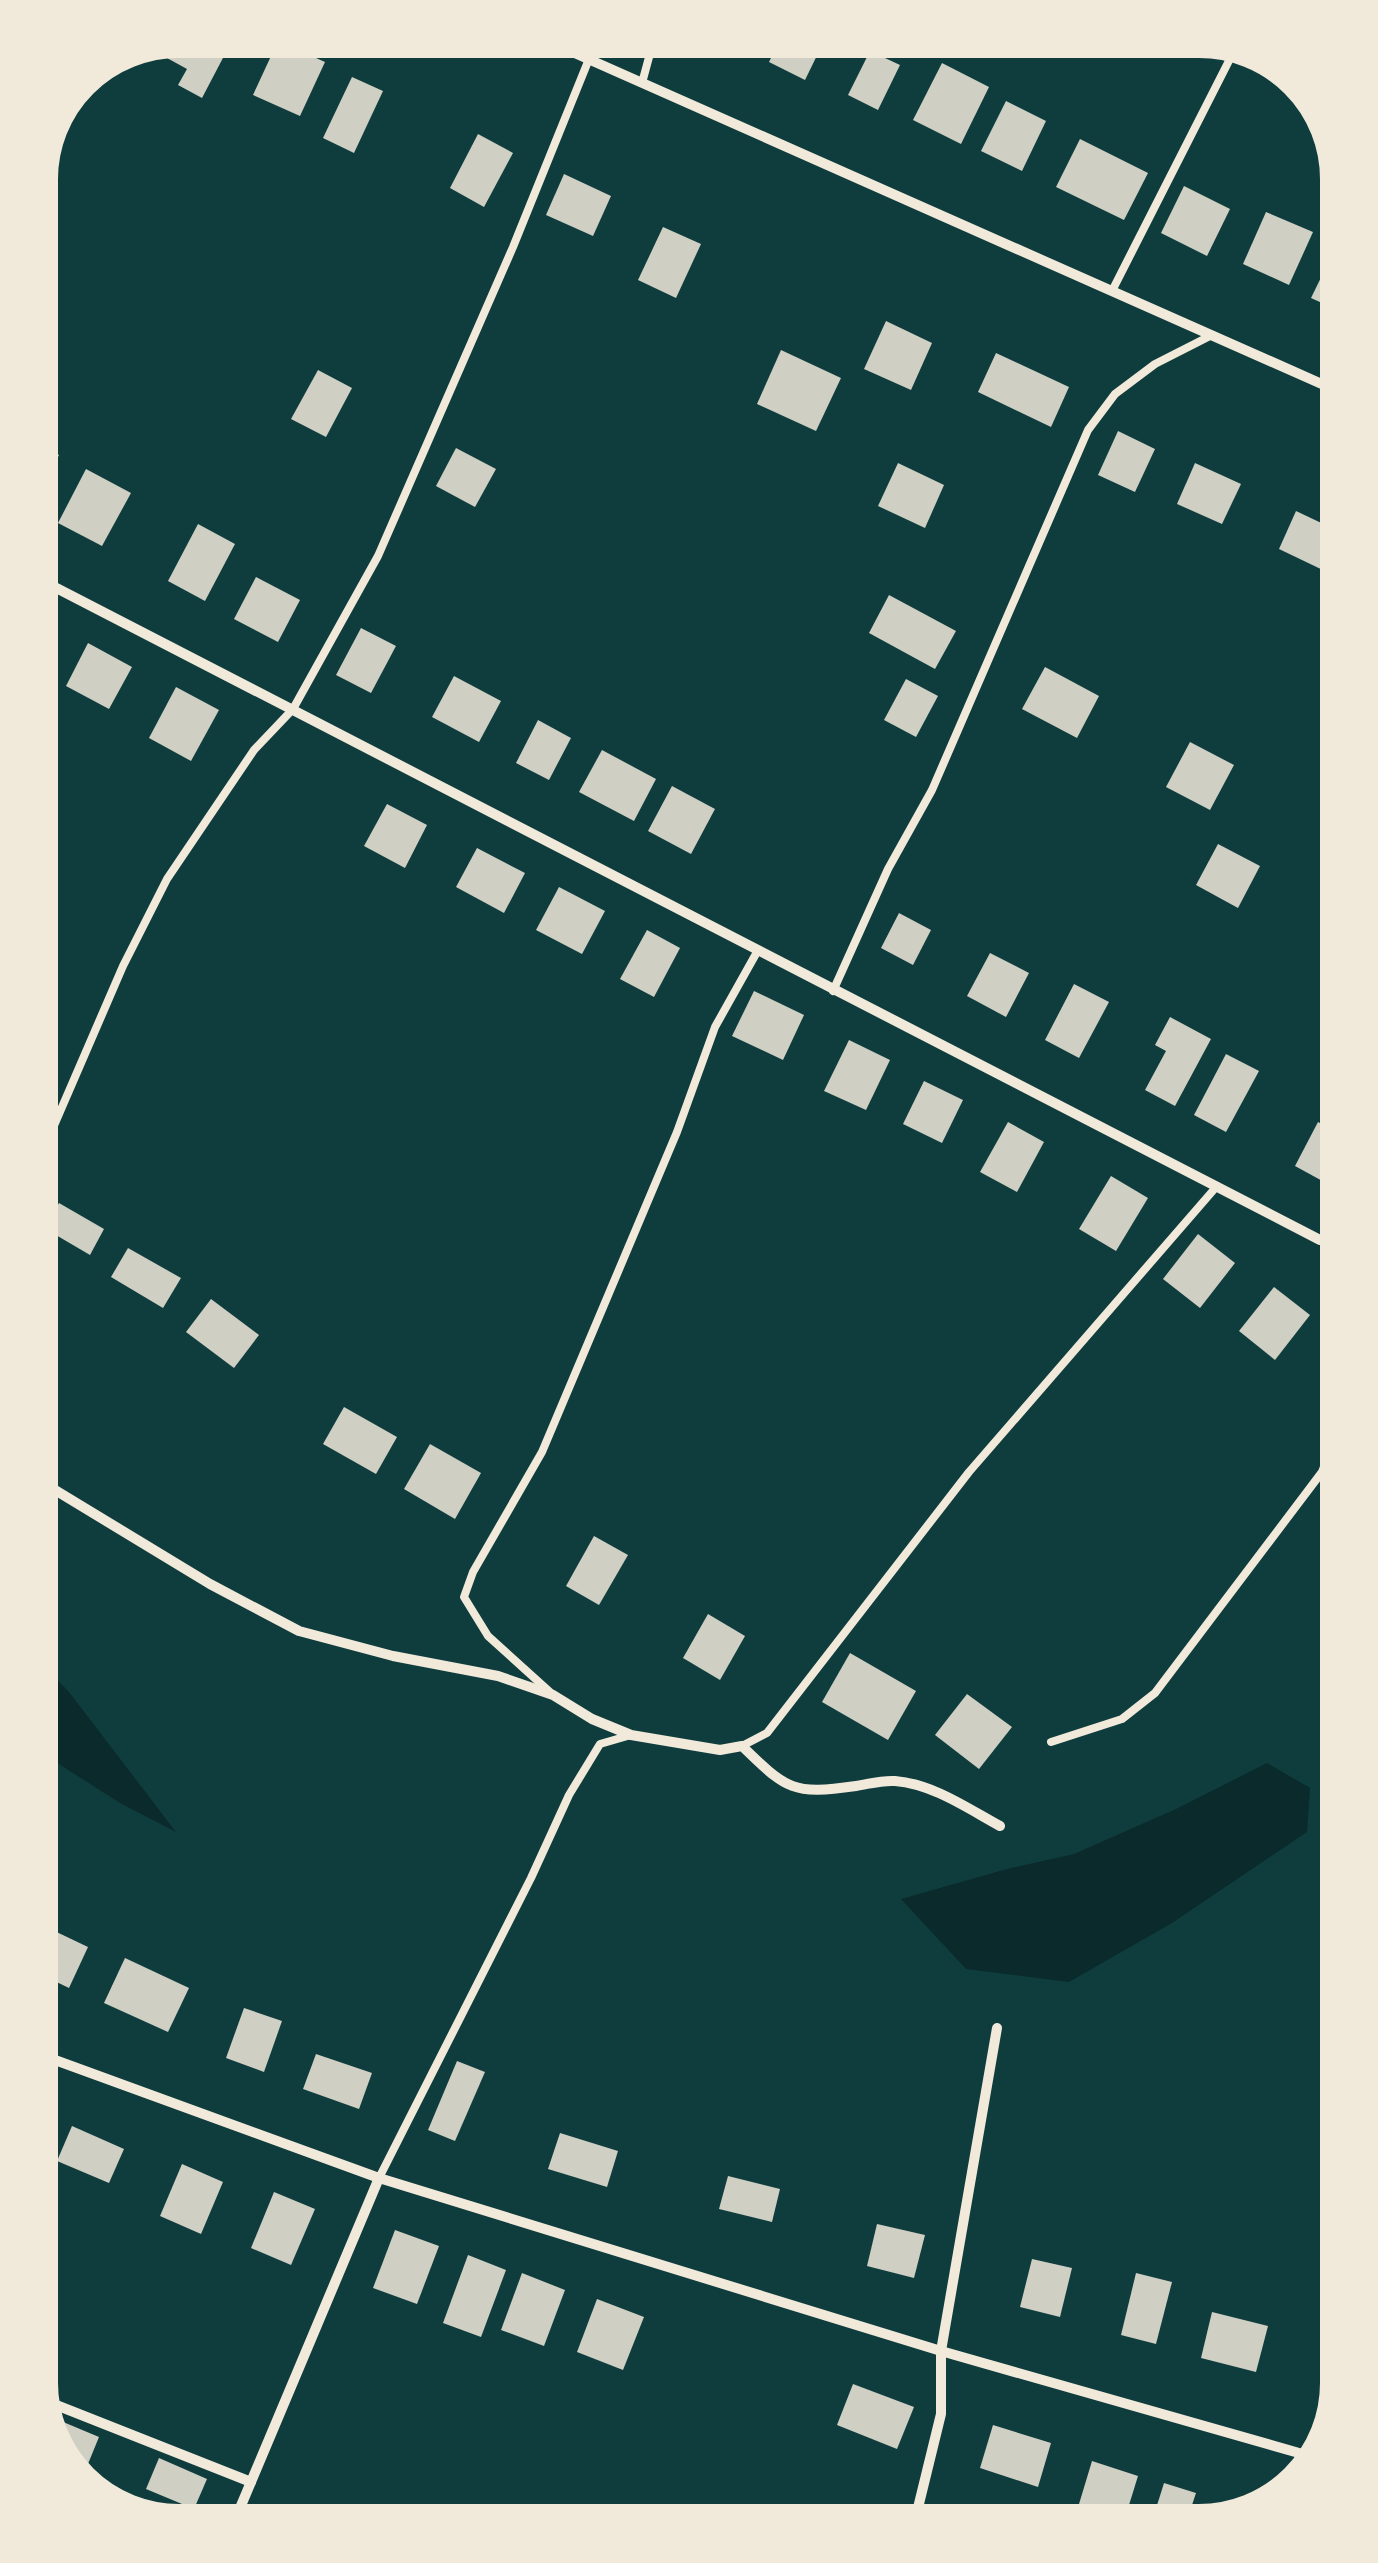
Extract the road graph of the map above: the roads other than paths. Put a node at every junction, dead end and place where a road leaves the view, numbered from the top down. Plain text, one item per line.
1 (575, 53) edge
2 (650, 53) edge
3 (1231, 57) edge
4 (589, 59) junction
5 (642, 83) junction
6 (1112, 290) junction
7 (1212, 334) junction
8 (1326, 386) edge
9 (53, 586) edge
10 (293, 710) junction
11 (757, 952) junction
12 (833, 991) junction
13 (53, 1128) edge
14 (1217, 1186) junction
15 (1326, 1241) edge
16 (1326, 1462) edge
17 (53, 1488) edge
18 (553, 1695) junction
19 (630, 1735) junction
20 (1051, 1742) dead end
21 (742, 1746) junction
22 (1000, 1826) dead end
23 (997, 2028) dead end
24 (53, 2059) edge
25 (378, 2178) junction
26 (941, 2351) junction
27 (55, 2403) edge
28 (1304, 2454) edge
29 (251, 2482) junction
30 (239, 2510) edge
31 (917, 2510) edge

1 - 4 street
2 - 5 lane
3 - 6 lane
4 - 5 street
4 - 10 lane
5 - 6 street
6 - 7 street
7 - 8 street
7 - 12 lane
9 - 10 street
10 - 11 street
10 - 13 lane
11 - 12 street
11 - 18 lane
12 - 14 street
14 - 15 street
14 - 21 lane
16 - 20 lane
17 - 18 street
18 - 19 street
19 - 21 street
19 - 25 lane
21 - 22 street
23 - 26 street
24 - 25 street
25 - 26 street
25 - 29 street
26 - 28 street
26 - 31 street
27 - 29 street
29 - 30 street

